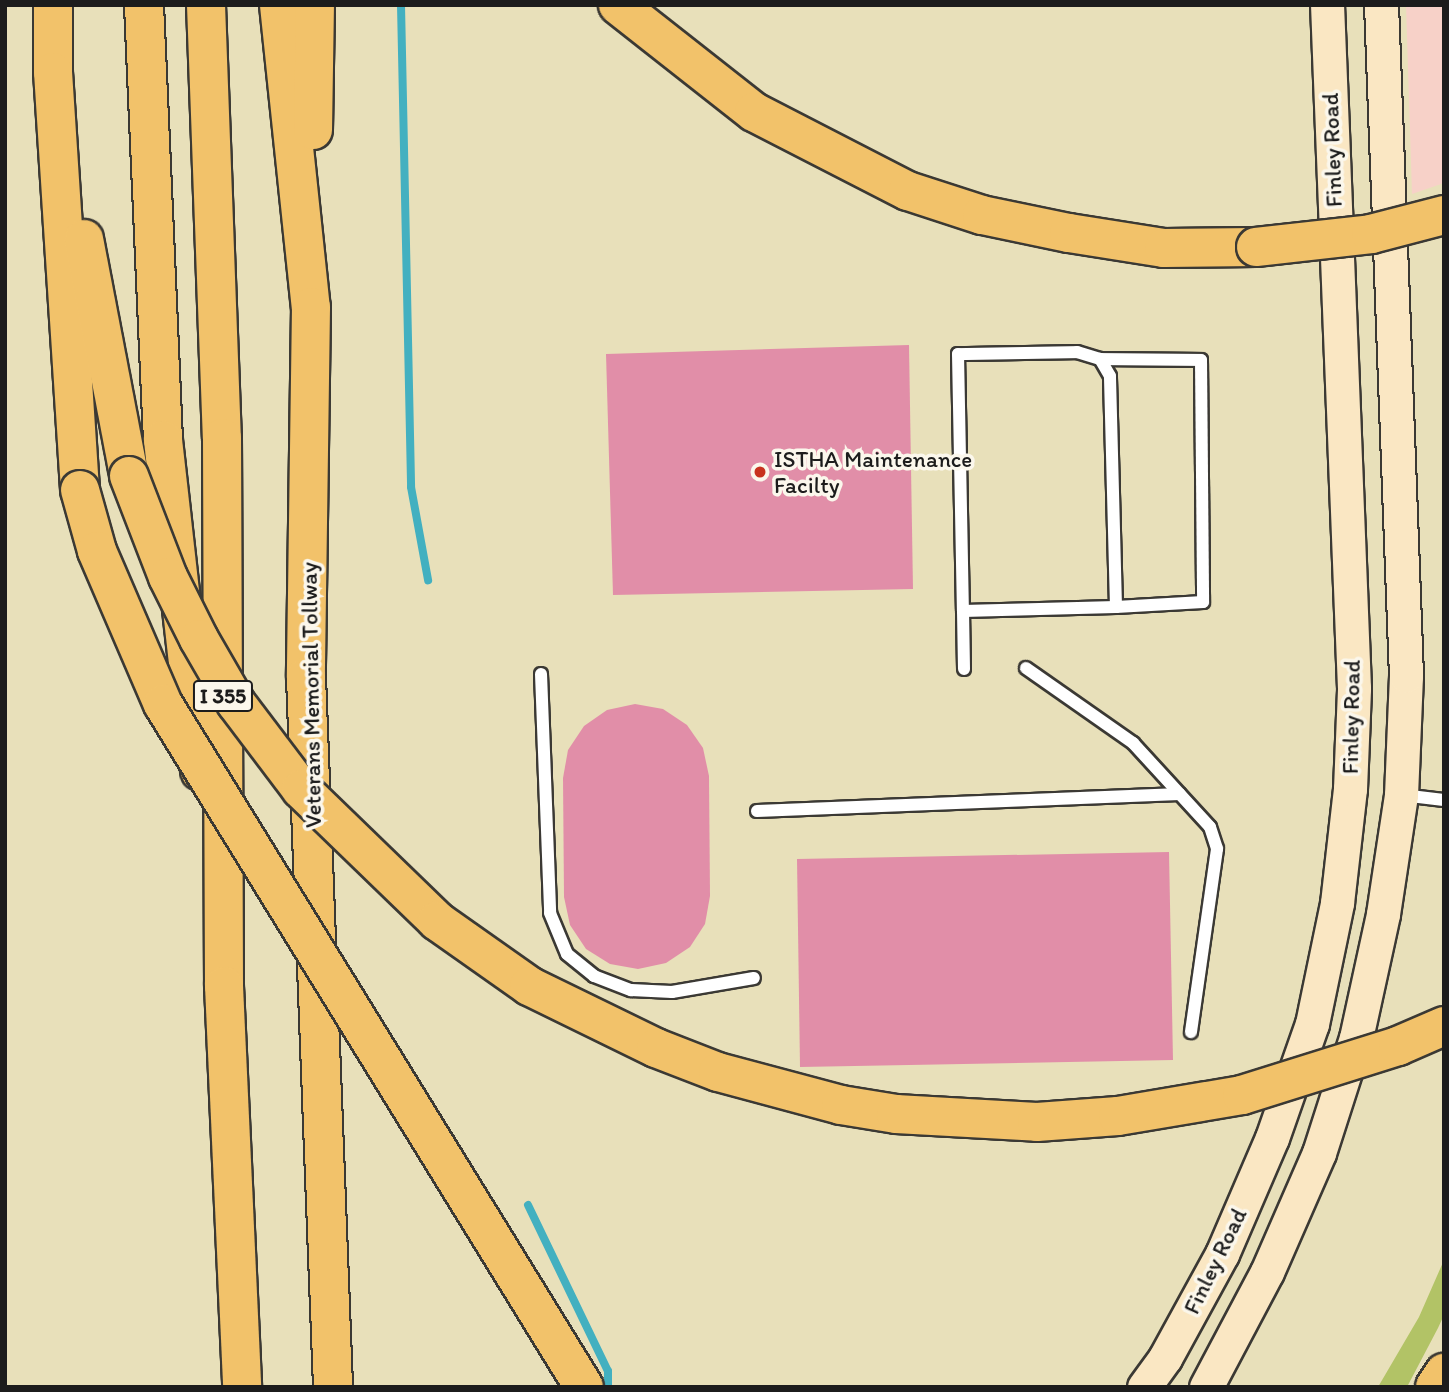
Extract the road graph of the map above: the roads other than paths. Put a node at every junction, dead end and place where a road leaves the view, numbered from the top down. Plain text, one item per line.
1 (53, 5) edge
2 (144, 5) edge
3 (206, 5) edge
4 (279, 5) edge
5 (315, 5) edge
6 (618, 5) edge
7 (1326, 5) edge
8 (1381, 5) edge
9 (53, 72) junction
10 (1444, 215) edge
11 (311, 307) junction
12 (1100, 359) junction
13 (1116, 607) junction
14 (963, 611) junction
15 (1026, 668) dead end
16 (964, 669) dead end
17 (541, 674) dead end
18 (1180, 794) junction
19 (1401, 795) junction
20 (1444, 800) edge
21 (758, 811) dead end
22 (754, 978) dead end
23 (224, 986) junction
24 (1444, 1026) edge
25 (1191, 1032) dead end
26 (1444, 1373) edge
27 (242, 1387) edge
28 (333, 1387) edge
29 (584, 1387) edge
30 (1144, 1387) edge
31 (1206, 1387) edge
32 (1436, 1387) edge

1 - 9 highway
2 - 23 highway
3 - 23 highway, I 355
4 - 11 highway, Veterans Memorial Tollway
5 - 11 highway
6 - 10 highway, bridge
7 - 30 main road, Finley Road
8 - 19 main road
9 - 24 highway, bridge
9 - 29 highway, bridge
11 - 28 highway, Veterans Memorial Tollway
12 - 13 lane
12 - 13 lane
12 - 14 lane
13 - 14 lane
14 - 16 lane
15 - 18 lane
17 - 22 lane
18 - 21 lane
18 - 25 lane
19 - 20 lane
19 - 31 main road
23 - 27 highway, I 355
26 - 32 highway

